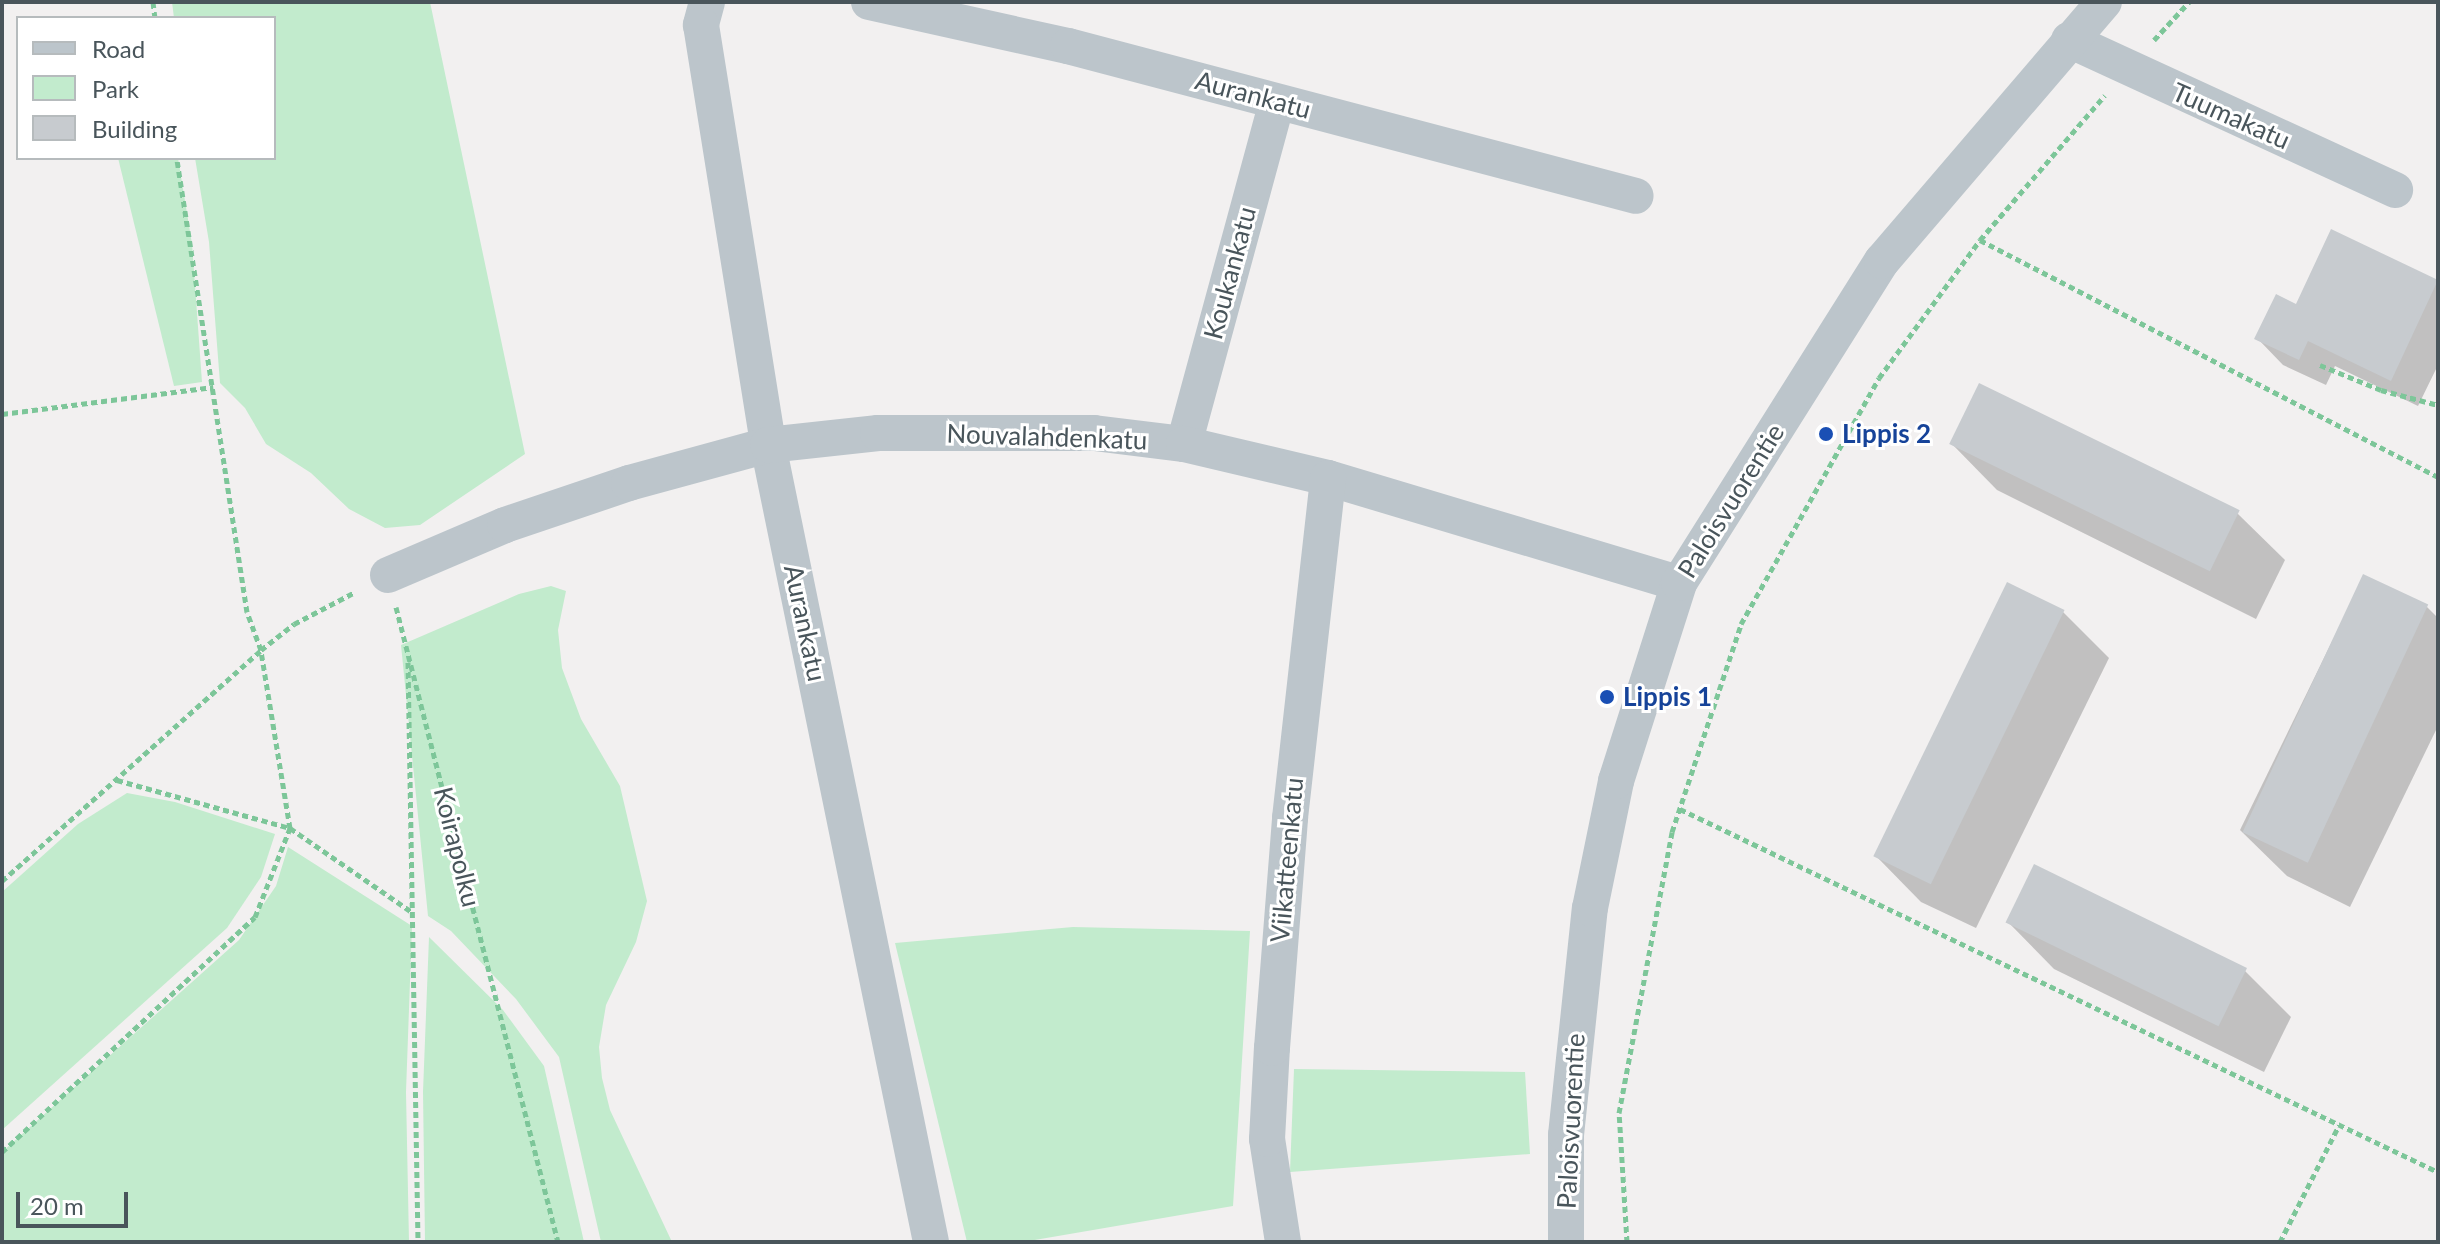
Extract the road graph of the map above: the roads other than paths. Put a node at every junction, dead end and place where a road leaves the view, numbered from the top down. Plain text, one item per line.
1 (707, 2) edge
2 (869, 2) edge
3 (2104, 2) edge
4 (2069, 40) junction
5 (1277, 102) junction
6 (2395, 190) dead end
7 (1636, 196) dead end
8 (1184, 444) junction
9 (768, 445) junction
10 (1328, 478) junction
11 (388, 575) road end
12 (1679, 583) junction
13 (931, 1242) edge
14 (1283, 1242) edge
15 (1566, 1242) edge

1 - 9 street, Aurankatu
2 - 5 street, Aurankatu
3 - 4 street, Paloisvuorentie
4 - 6 street, Tuumakatu
4 - 12 street, Paloisvuorentie
5 - 7 street, Aurankatu
5 - 8 street, Koukankatu
8 - 9 street, Nouvalahdenkatu
8 - 10 street, Nouvalahdenkatu
9 - 11 street, Nouvalahdenkatu
9 - 13 street, Aurankatu
10 - 12 street, Nouvalahdenkatu
10 - 14 street, Viikatteenkatu
12 - 15 street, Paloisvuorentie

